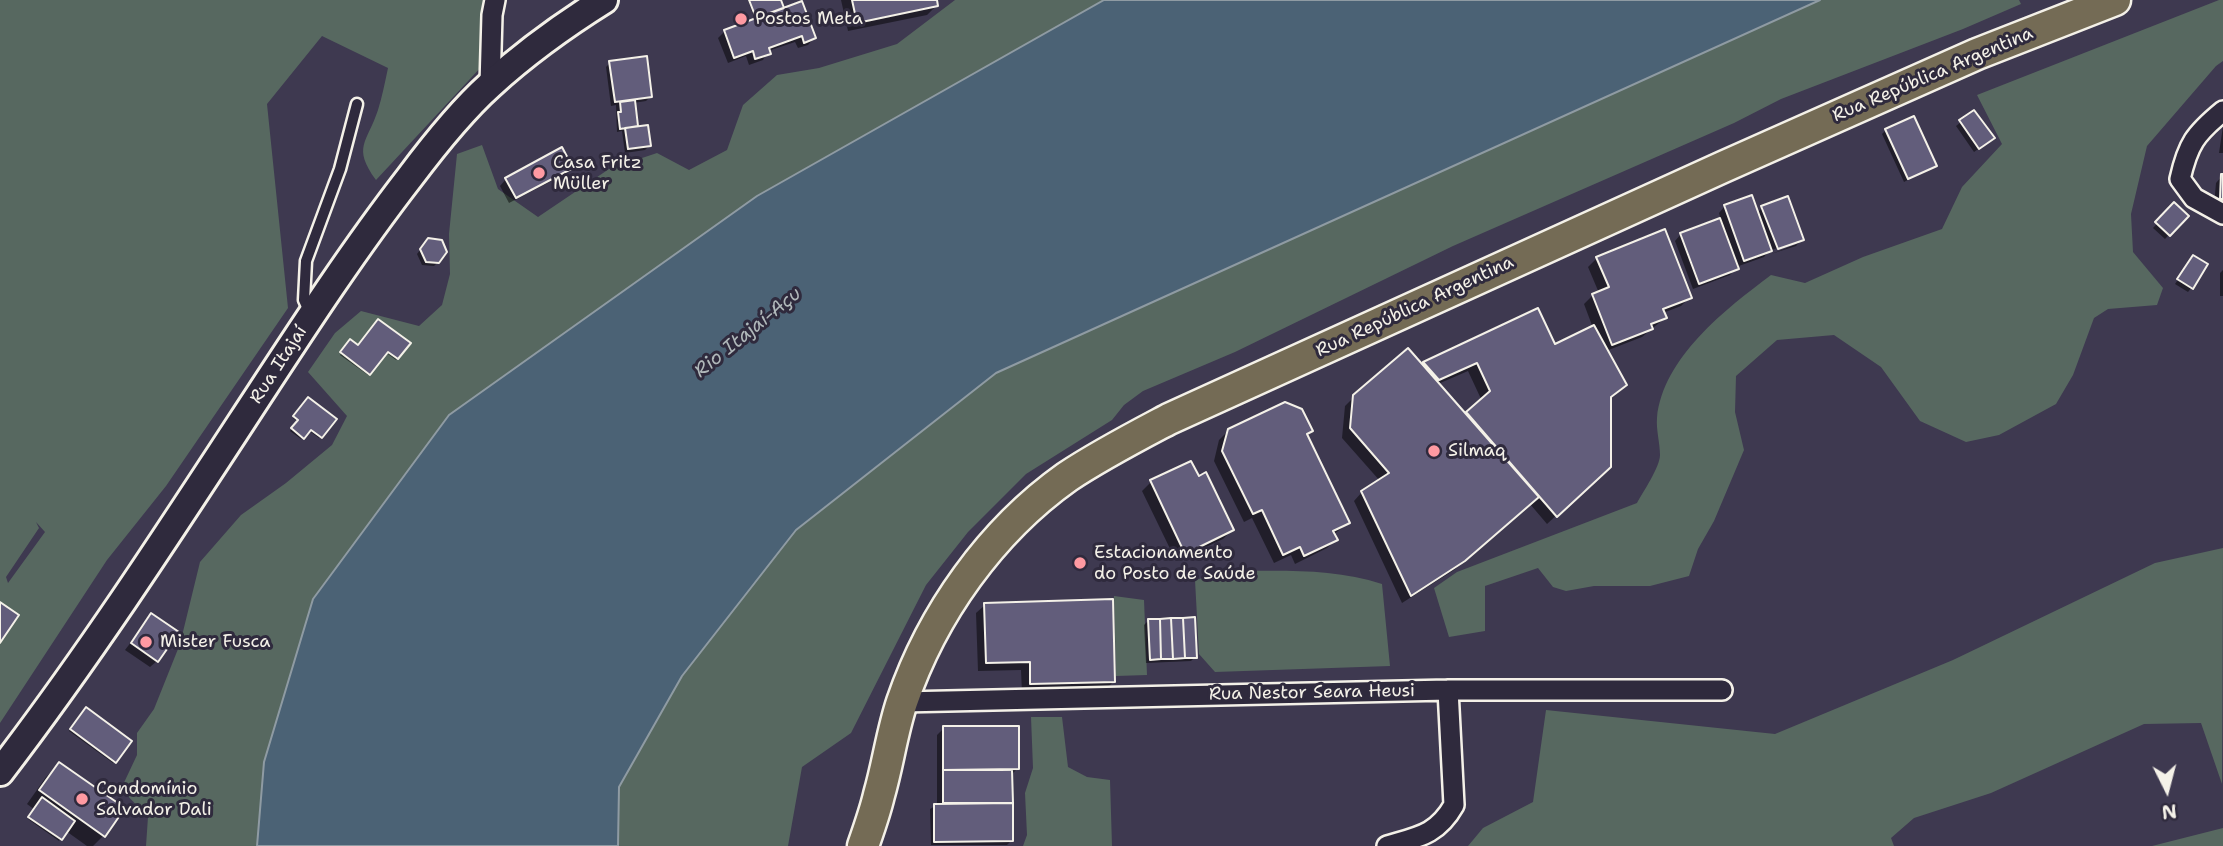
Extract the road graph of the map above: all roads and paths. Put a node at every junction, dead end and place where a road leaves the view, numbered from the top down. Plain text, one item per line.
1 (495, 0) edge
2 (604, 0) edge
3 (2115, 0) edge
4 (490, 85) junction
5 (357, 104) dead end
6 (2223, 111) edge
7 (2223, 214) edge
8 (312, 315) junction
9 (1448, 690) junction
10 (1722, 690) dead end
11 (902, 702) junction
12 (0, 772) edge
13 (880, 792) junction
14 (863, 846) edge
15 (879, 846) edge
16 (1387, 846) edge

1 - 4 street
2 - 4 main road, Rua Itajaí
3 - 11 main road, Rua República Argentina
4 - 8 main road, Rua Itajaí
5 - 8 lane
6 - 7 street
8 - 12 main road, Rua Itajaí
9 - 10 street, Rua Nestor Seara Heusi
9 - 11 street, Rua Nestor Seara Heusi
9 - 16 street
11 - 13 main road, Rua República Argentina
13 - 14 main road, Rua República Argentina
13 - 15 main road, Rua República Argentina

